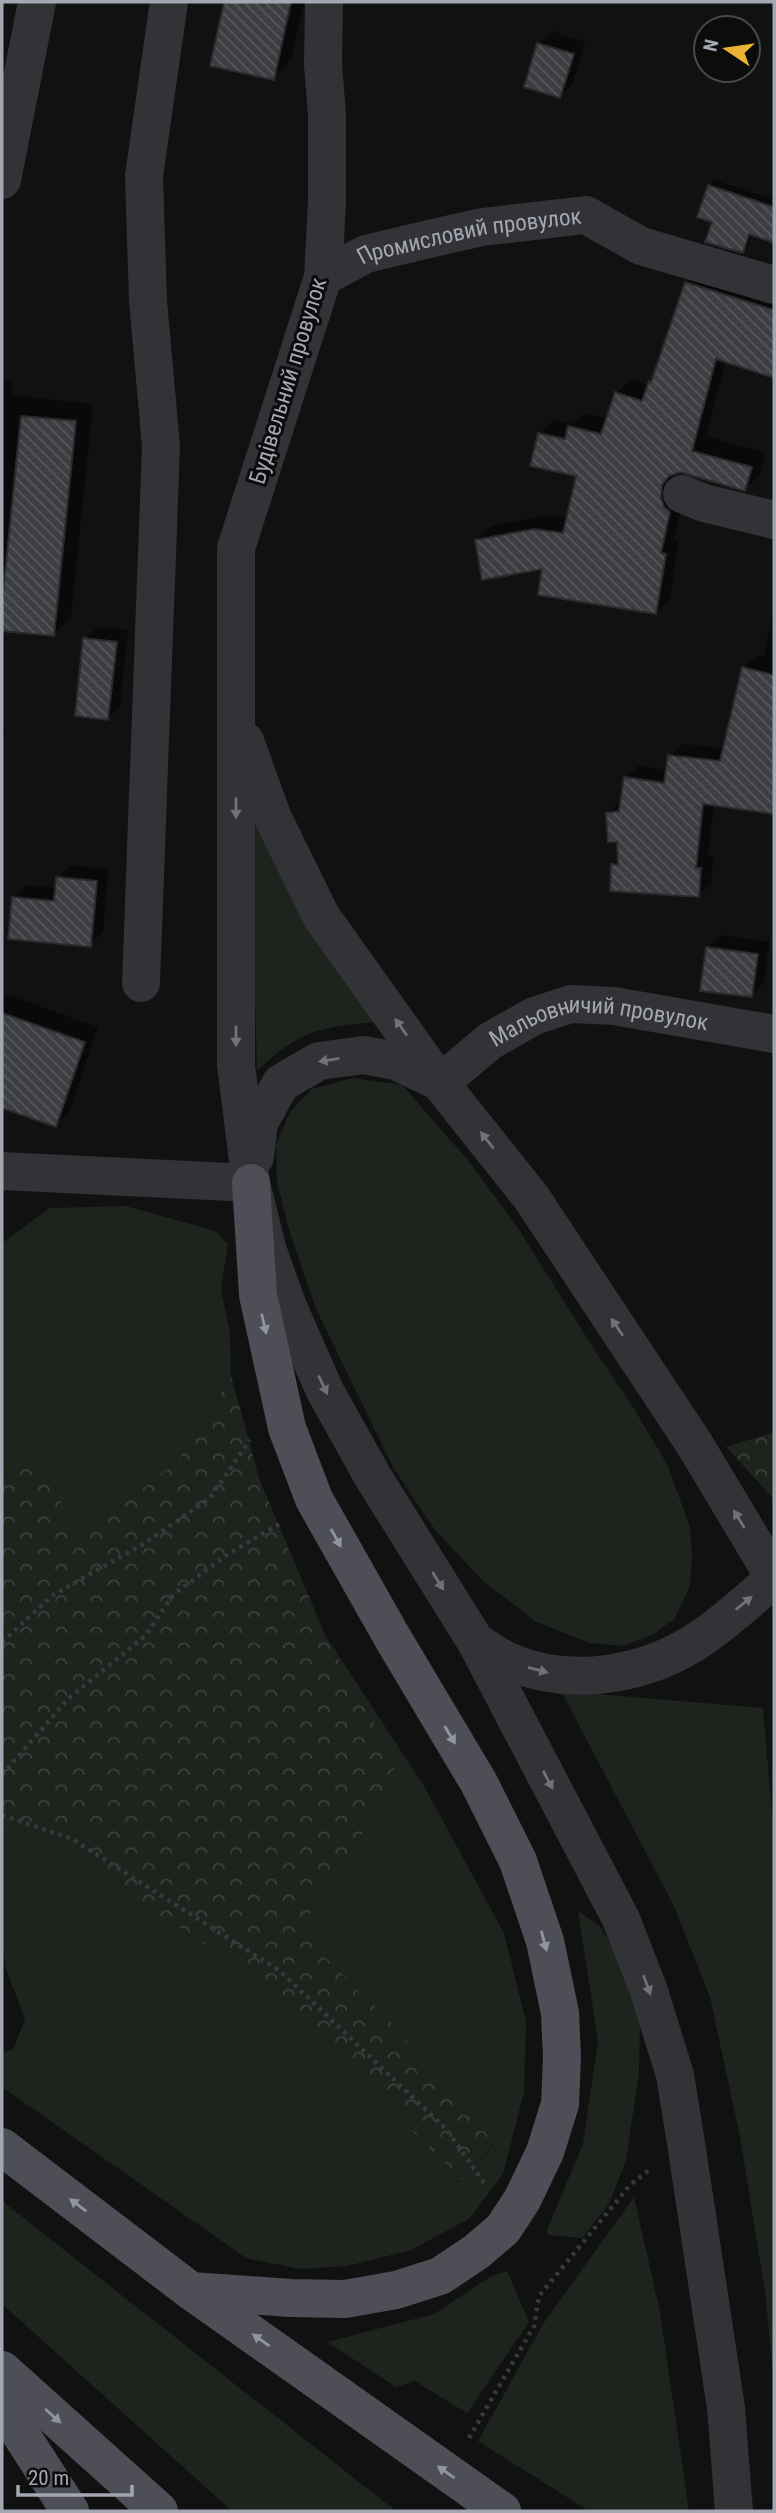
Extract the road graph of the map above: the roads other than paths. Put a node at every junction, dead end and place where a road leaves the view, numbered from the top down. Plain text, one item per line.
1 (37, 2) edge
2 (169, 2) edge
3 (324, 2) edge
4 (2, 180) edge
5 (323, 277) junction
6 (774, 285) edge
7 (682, 494) dead end
8 (774, 520) edge
9 (236, 716) junction
10 (141, 983) dead end
11 (774, 1034) edge
12 (440, 1083) junction
13 (2, 1171) edge
14 (251, 1183) junction
15 (774, 1578) edge
16 (476, 1642) junction
17 (2, 2147) edge
18 (191, 2291) junction
19 (2, 2370) edge
20 (2, 2405) edge
21 (70, 2511) edge
22 (159, 2511) edge
23 (502, 2511) edge
24 (734, 2511) edge

1 - 4 street
2 - 10 street
3 - 5 street, Будівельний провулок
5 - 6 street, Промисловий провулок
5 - 9 street, Будівельний провулок
7 - 8 street
12 -> 9 street
9 -> 14 street, Будівельний провулок
11 - 12 street, Мальовничий провулок
12 -> 14 street
15 -> 12 street
13 - 14 street
14 -> 16 street
14 -> 18 main road
16 -> 15 street
16 -> 24 street
18 -> 17 main road
23 -> 18 main road
19 -> 22 main road
20 - 21 main road

